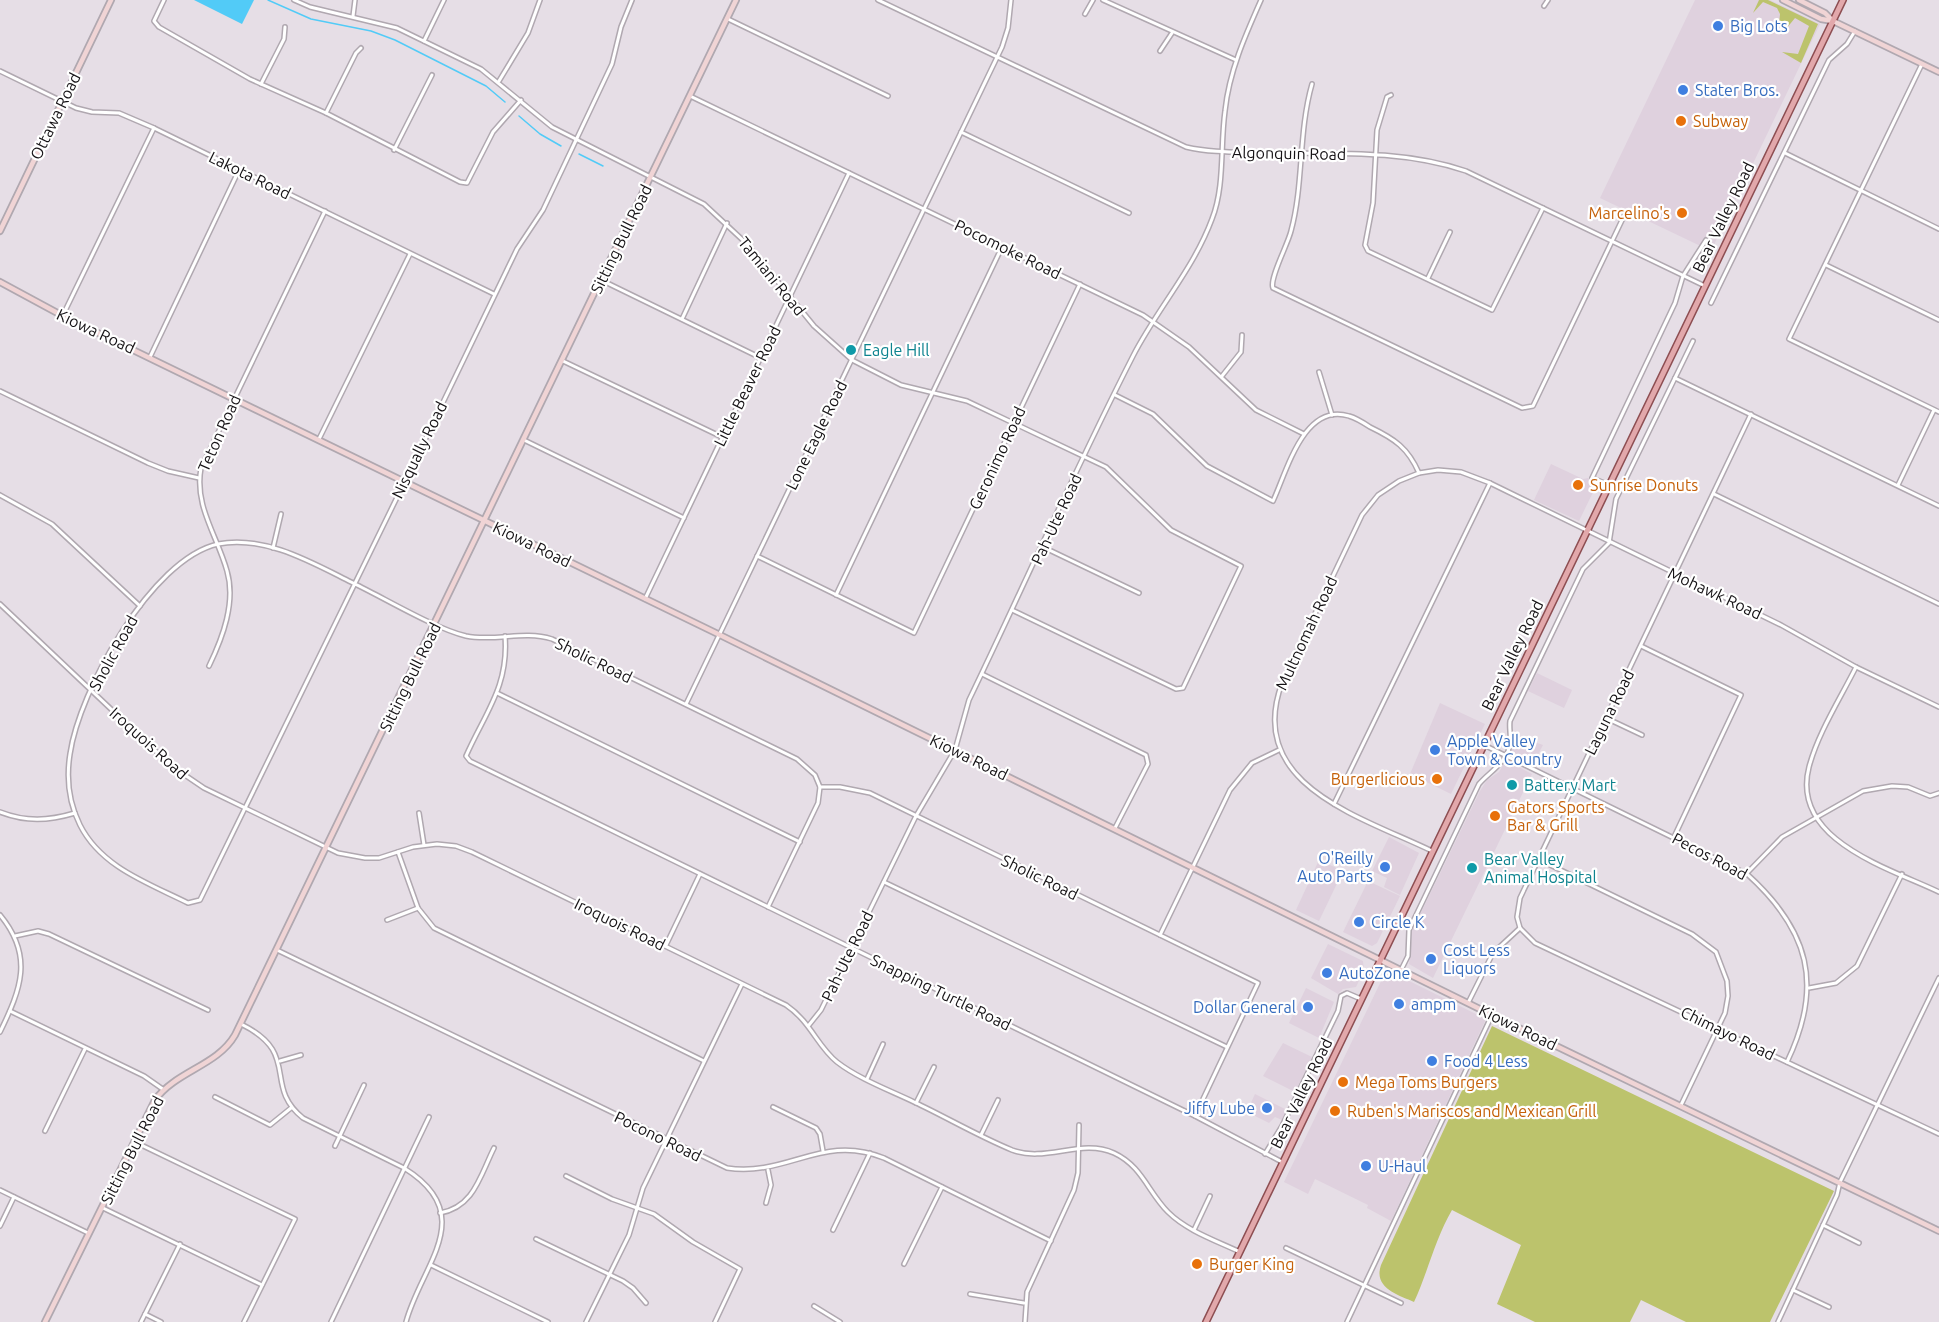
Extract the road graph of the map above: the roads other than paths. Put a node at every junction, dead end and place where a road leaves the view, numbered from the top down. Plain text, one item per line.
1 (111, 0) edge
2 (164, 0) edge
3 (294, 0) edge
4 (355, 0) edge
5 (444, 0) edge
6 (540, 0) edge
7 (632, 0) edge
8 (736, 0) edge
9 (878, 0) edge
10 (1011, 0) edge
11 (1093, 0) edge
12 (1103, 0) edge
13 (1261, 0) edge
14 (1548, 0) edge
15 (1783, 0) edge
16 (1799, 0) edge
17 (1843, 0) edge
18 (1544, 6) dead end
19 (1085, 14) dead end
20 (352, 16) junction
21 (727, 19) junction
22 (1833, 21) junction
23 (285, 27) dead end
24 (1855, 31) junction
25 (1172, 33) junction
26 (424, 40) junction
27 (362, 48) dead end
28 (1160, 51) dead end
29 (996, 57) junction
30 (1236, 60) junction
31 (1922, 64) junction
32 (0, 71) edge
33 (1939, 72) edge
34 (432, 75) dead end
35 (499, 81) junction
36 (261, 84) junction
37 (1312, 84) dead end
38 (1391, 95) dead end
39 (690, 96) junction
40 (888, 96) dead end
41 (521, 100) junction
42 (62, 101) junction
43 (326, 113) junction
44 (154, 128) junction
45 (961, 132) junction
46 (576, 140) junction
47 (394, 150) junction
48 (1222, 152) junction
49 (1784, 152) junction
50 (1299, 153) junction
51 (1375, 154) junction
52 (239, 170) junction
53 (849, 173) junction
54 (652, 176) junction
55 (1861, 191) junction
56 (1543, 208) junction
57 (924, 209) junction
58 (325, 211) junction
59 (1129, 213) dead end
60 (1624, 216) dead end
61 (727, 223) junction
62 (1939, 229) edge
63 (0, 231) edge
64 (1450, 232) dead end
65 (1706, 240) dead end
66 (1612, 242) junction
67 (1002, 247) junction
68 (410, 254) junction
69 (1826, 265) junction
70 (1683, 276) junction
71 (1428, 278) junction
72 (601, 280) junction
73 (0, 282) edge
74 (1080, 284) junction
75 (1705, 286) junction
76 (494, 294) junction
77 (789, 298) junction
78 (1711, 303) dead end
79 (63, 316) junction
80 (681, 319) junction
81 (1939, 320) edge
82 (1152, 322) junction
83 (1242, 335) dead end
84 (1693, 341) dead end
85 (150, 357) junction
86 (761, 358) junction
87 (852, 360) junction
88 (562, 361) junction
89 (1319, 372) dead end
90 (1222, 376) junction
91 (1675, 378) junction
92 (0, 391) edge
93 (932, 393) junction
94 (1115, 395) junction
95 (234, 399) junction
96 (1934, 410) junction
97 (1939, 412) edge
98 (1751, 414) junction
99 (1332, 415) junction
100 (1013, 423) junction
101 (1304, 434) junction
102 (722, 437) junction
103 (319, 439) junction
104 (524, 440) junction
105 (1085, 458) junction
106 (1419, 473) junction
107 (199, 478) junction
108 (405, 481) junction
109 (1490, 483) junction
110 (1609, 485) junction
111 (1898, 485) junction
112 (1714, 494) junction
113 (0, 495) edge
114 (1939, 506) edge
115 (281, 514) dead end
116 (684, 518) junction
117 (485, 521) junction
118 (1587, 531) junction
119 (1609, 543) junction
120 (217, 545) junction
121 (1043, 547) junction
122 (273, 548) junction
123 (758, 556) junction
124 (1675, 574) junction
125 (354, 583) junction
126 (1139, 593) dead end
127 (836, 595) junction
128 (645, 599) junction
129 (0, 604) edge
130 (1939, 604) edge
131 (140, 606) junction
132 (1012, 610) junction
133 (436, 623) junction
134 (720, 635) junction
135 (504, 636) junction
136 (1641, 646) junction
137 (209, 666) dead end
138 (1856, 667) junction
139 (982, 674) junction
140 (92, 690) junction
141 (497, 693) junction
142 (686, 704) junction
143 (1939, 707) edge
144 (1606, 718) junction
145 (1642, 735) dead end
146 (1484, 745) junction
147 (955, 750) junction
148 (1279, 750) junction
149 (1505, 755) junction
150 (820, 787) junction
151 (1572, 788) junction
152 (1939, 793) edge
153 (1334, 804) junction
154 (244, 808) junction
155 (0, 812) edge
156 (75, 813) junction
157 (419, 813) dead end
158 (916, 816) junction
159 (1815, 818) junction
160 (1115, 828) junction
161 (1674, 837) junction
162 (800, 842) junction
163 (424, 845) junction
164 (327, 848) junction
165 (1432, 851) junction
166 (398, 852) junction
167 (1538, 859) junction
168 (1194, 866) junction
169 (1747, 873) junction
170 (700, 874) junction
171 (1902, 874) junction
172 (884, 882) junction
173 (1939, 892) edge
174 (200, 900) joint
175 (768, 907) junction
176 (418, 908) junction
177 (0, 915) edge
178 (387, 920) dead end
179 (1520, 928) junction
180 (1160, 934) junction
181 (15, 936) junction
182 (665, 946) junction
183 (851, 948) junction
184 (277, 950) junction
185 (1380, 959) junction
186 (1401, 970) junction
187 (1939, 978) edge
188 (742, 984) junction
189 (1809, 988) junction
190 (1361, 999) junction
191 (1468, 1003) junction
192 (208, 1010) dead end
193 (10, 1011) junction
194 (1492, 1015) junction
195 (241, 1024) junction
196 (809, 1025) junction
197 (1718, 1028) junction
198 (0, 1032) edge
199 (883, 1044) dead end
200 (1227, 1047) junction
201 (86, 1048) junction
202 (301, 1055) dead end
203 (280, 1061) junction
204 (704, 1061) junction
205 (1787, 1062) junction
206 (934, 1067) dead end
207 (867, 1079) junction
208 (364, 1085) dead end
209 (164, 1090) junction
210 (215, 1097) dead end
211 (999, 1100) dead end
212 (916, 1103) junction
213 (1681, 1105) junction
214 (1876, 1105) junction
215 (773, 1107) dead end
216 (291, 1108) junction
217 (1195, 1116) junction
218 (429, 1117) dead end
219 (1079, 1125) dead end
220 (45, 1131) dead end
221 (1939, 1134) edge
222 (981, 1135) junction
223 (339, 1136) junction
224 (666, 1140) junction
225 (135, 1142) junction
226 (334, 1146) dead end
227 (494, 1148) dead end
228 (1079, 1149) junction
229 (824, 1151) junction
230 (870, 1153) junction
231 (1265, 1154) junction
232 (1282, 1162) junction
233 (404, 1168) junction
234 (768, 1169) junction
235 (566, 1176) dead end
236 (1840, 1182) junction
237 (942, 1187) junction
238 (0, 1190) edge
239 (1210, 1196) dead end
240 (14, 1197) junction
241 (766, 1203) dead end
242 (639, 1207) junction
243 (103, 1208) junction
244 (440, 1213) junction
245 (1823, 1225) junction
246 (0, 1226) edge
247 (833, 1230) dead end
248 (1194, 1230) junction
249 (1939, 1231) edge
250 (88, 1233) junction
251 (536, 1239) dead end
252 (1051, 1241) junction
253 (1859, 1243) dead end
254 (180, 1244) junction
255 (1286, 1248) dead end
256 (1240, 1252) junction
257 (904, 1264) dead end
258 (431, 1265) junction
259 (610, 1275) junction
260 (262, 1285) junction
261 (1365, 1285) junction
262 (1793, 1290) junction
263 (970, 1294) dead end
264 (646, 1303) dead end
265 (1024, 1303) junction
266 (1401, 1303) dead end
267 (814, 1306) dead end
268 (1829, 1307) dead end
269 (145, 1314) junction
270 (45, 1322) edge
271 (141, 1322) edge
272 (161, 1322) edge
273 (244, 1322) edge
274 (331, 1322) edge
275 (406, 1322) edge
276 (548, 1322) edge
277 (586, 1322) edge
278 (715, 1322) edge
279 (840, 1322) edge
280 (1025, 1322) edge
281 (1206, 1322) edge
282 (1347, 1322) edge
283 (1778, 1322) edge

1 - 42 street, Ottawa Road
2 - 36 street
3 - 20 street, Tamiani Road
4 - 20 street
5 - 26 street
6 - 35 street
7 - 46 street, Nisqually Road
8 - 21 street, Sitting Bull Road
9 - 29 street, Algonquin Road
10 - 29 street, Lone Eagle Road
11 - 19 street
12 - 25 street
13 - 30 street, Pah-Ute Road
14 - 18 street
15 - 22 street
16 - 22 street
17 - 22 main road, Bear Valley Road
20 - 26 street, Tamiani Road
21 - 39 street, Sitting Bull Road
21 - 40 street
22 - 24 street
22 - 75 main road, Bear Valley Road
23 - 36 street
24 - 31 street
24 - 49 street
25 - 28 street
25 - 30 street
26 - 35 street, Tamiani Road
27 - 43 street
29 - 45 street, Lone Eagle Road
29 - 48 street, Algonquin Road
30 - 48 street, Pah-Ute Road
31 - 33 street
31 - 55 street
32 - 42 street, Lakota Road
34 - 47 street
35 - 41 street, Tamiani Road
36 - 43 street
37 - 50 street
38 - 51 street
39 - 53 street, Pocomoke Road
39 - 54 street, Sitting Bull Road
41 - 46 street, Tamiani Road
41 - 47 street
42 - 44 street, Lakota Road
42 - 63 street, Ottawa Road
43 - 47 street
44 - 52 street, Lakota Road
44 - 79 street
45 - 57 street, Lone Eagle Road
45 - 59 street
46 - 54 street, Tamiani Road
46 - 76 street, Nisqually Road
48 - 50 street, Algonquin Road
48 - 82 street, Pah-Ute Road
49 - 55 street
49 - 78 street
50 - 51 street, Algonquin Road
50 - 66 street
51 - 56 street, Algonquin Road
51 - 71 street
52 - 58 street, Lakota Road
52 - 85 street
53 - 57 street, Pocomoke Road
53 - 77 street, Little Beaver Road
54 - 61 street, Tamiani Road
54 - 72 street, Sitting Bull Road
55 - 62 street
55 - 69 street
56 - 66 street, Algonquin Road
56 - 71 street
57 - 67 street, Pocomoke Road
57 - 87 street, Lone Eagle Road
58 - 68 street, Lakota Road
58 - 95 street, Teton Road
60 - 66 street
61 - 77 street, Tamiani Road
61 - 80 street
64 - 71 street
65 - 70 street
66 - 70 street, Algonquin Road
67 - 74 street, Pocomoke Road
67 - 93 street
68 - 76 street, Lakota Road
68 - 103 street
69 - 81 street
69 - 96 street
70 - 75 street, Algonquin Road
70 - 110 street
72 - 80 street
72 - 88 street, Sitting Bull Road
73 - 79 street, Kiowa Road
74 - 82 street, Pocomoke Road
74 - 100 street, Geronimo Road
75 - 110 main road, Bear Valley Road
76 - 108 street, Nisqually Road
77 - 86 street, Little Beaver Road
77 - 87 street, Tamiani Road
79 - 85 street, Kiowa Road
80 - 86 street
82 - 90 street, Pocomoke Road
82 - 94 street, Pah-Ute Road
83 - 90 street
84 - 91 street
85 - 95 street, Kiowa Road
86 - 102 street, Little Beaver Road
87 - 93 street, Tamiani Road
87 - 123 street, Lone Eagle Road
88 - 102 street
88 - 104 street, Sitting Bull Road
89 - 99 street
90 - 101 street, Pocomoke Road
91 - 98 street
91 - 119 street
92 - 107 street
93 - 100 street, Tamiani Road
93 - 127 street
94 - 101 street
94 - 105 street, Pah-Ute Road
95 - 103 street, Kiowa Road
95 - 107 street, Teton Road
96 - 97 street
96 - 111 street
98 - 111 street
98 - 112 street, Laguna Road
99 - 101 street
99 - 106 street
100 - 105 street, Tamiani Road
100 - 127 street, Geronimo Road
102 - 116 street, Little Beaver Road
103 - 108 street, Kiowa Road
104 - 116 street
104 - 117 street, Sitting Bull Road
105 - 121 street, Pah-Ute Road
105 - 132 street, Tamiani Road
106 - 109 street, Multnomah Road
106 - 148 street, Multnomah Road
107 - 120 street, Teton Road
108 - 117 street, Kiowa Road
108 - 125 street, Nisqually Road
109 - 118 street, Mohawk Road
109 - 153 street
110 - 118 main road, Bear Valley Road
111 - 114 street
112 - 124 street, Laguna Road
112 - 130 street
113 - 131 street
115 - 122 street
116 - 128 street, Little Beaver Road
117 - 128 street, Kiowa Road
117 - 133 street, Sitting Bull Road
118 - 119 street, Mohawk Road
118 - 146 main road, Bear Valley Road
119 - 124 street, Mohawk Road
119 - 149 street
120 - 122 street, Sholic Road
120 - 131 street, Sholic Road
120 - 137 street, Teton Road
121 - 126 street
121 - 132 street, Pah-Ute Road
122 - 125 street, Sholic Road
123 - 127 street
123 - 134 street, Lone Eagle Road
124 - 136 street, Laguna Road
124 - 138 street, Mohawk Road
125 - 133 street, Sholic Road
125 - 154 street, Nisqually Road
128 - 134 street, Kiowa Road
129 - 140 street, Iroquois Road
131 - 140 street, Sholic Road
132 - 139 street, Pah-Ute Road
133 - 135 street, Sholic Road
133 - 164 street, Sitting Bull Road
134 - 142 street, Lone Eagle Road
134 - 147 street, Kiowa Road
135 - 141 street
135 - 142 street, Sholic Road
136 - 144 street, Laguna Road
136 - 161 street
138 - 143 street, Mohawk Road
138 - 159 street
139 - 147 street, Pah-Ute Road
139 - 160 street
140 - 154 street, Iroquois Road
140 - 156 street, Sholic Road
141 - 162 street
141 - 170 street, Snapping Turtle Road
142 - 150 street, Sholic Road
144 - 145 street
144 - 151 street, Laguna Road
146 - 149 street, Pecos Road
146 - 165 main road, Bear Valley Road
147 - 158 street, Pah-Ute Road
147 - 160 street, Kiowa Road
148 - 153 street, Multnomah Road
148 - 168 street
149 - 151 street, Pecos Road
149 - 186 street
150 - 158 street, Sholic Road
150 - 162 street
151 - 161 street, Pecos Road
151 - 167 street, Laguna Road
152 - 159 street
153 - 165 street, Multnomah Road
154 - 164 street, Iroquois Road
154 - 174 street, Nisqually Road
155 - 156 street
156 - 174 street, Sholic Road
157 - 163 street
158 - 172 street, Pah-Ute Road
158 - 180 street, Sholic Road
159 - 169 street
159 - 171 street
160 - 168 street, Kiowa Road
161 - 169 street, Pecos Road
162 - 175 street
163 - 166 street, Iroquois Road
163 - 182 street, Iroquois Road
164 - 166 street, Iroquois Road
164 - 184 street, Sitting Bull Road
165 - 185 main road, Bear Valley Road
166 - 176 street
167 - 179 street, Laguna Road
167 - 197 street
168 - 180 street
168 - 185 street, Kiowa Road
169 - 189 street, Pecos Road
170 - 175 street, Snapping Turtle Road
170 - 182 street
171 - 173 street
171 - 189 street
172 - 183 street, Pah-Ute Road
172 - 200 street
175 - 183 street, Snapping Turtle Road
176 - 178 street
176 - 204 street
177 - 181 street
179 - 191 street
179 - 197 street, Chimayo Road
180 - 200 street, Sholic Road
181 - 192 street
181 - 193 street
182 - 188 street, Iroquois Road
183 - 196 street, Pah-Ute Road
183 - 217 street, Snapping Turtle Road
184 - 195 street, Sitting Bull Road
184 - 224 street, Pocono Road
185 - 186 street, Kiowa Road
185 - 190 main road, Bear Valley Road
186 - 191 street, Kiowa Road
187 - 214 street
188 - 196 street, Iroquois Road
188 - 204 street
189 - 205 street, Pecos Road
190 - 231 street
190 - 232 main road, Bear Valley Road
191 - 194 street, Kiowa Road
193 - 198 street
193 - 201 street
194 - 213 street, Kiowa Road
194 - 261 street
195 - 203 street
195 - 209 street, Sitting Bull Road
196 - 207 street, Iroquois Road
197 - 205 street, Chimayo Road
197 - 213 street
199 - 207 street
200 - 217 street
201 - 209 street
201 - 220 street
202 - 203 street
203 - 216 street
204 - 224 street
205 - 214 street, Chimayo Road
206 - 212 street
207 - 212 street, Iroquois Road
208 - 223 street
209 - 225 street, Sitting Bull Road
210 - 216 street
211 - 222 street
212 - 222 street, Iroquois Road
213 - 236 street, Kiowa Road
214 - 221 street, Chimayo Road
214 - 236 street
215 - 229 street
216 - 223 street
217 - 231 street, Snapping Turtle Road
218 - 233 street
219 - 228 street
222 - 228 street, Iroquois Road
223 - 226 street
223 - 233 street
224 - 234 street, Pocono Road
224 - 242 street
225 - 243 street, Sitting Bull Road
225 - 260 street
227 - 244 street
228 - 248 street, Iroquois Road
228 - 252 street
229 - 230 street, Pocono Road
229 - 234 street, Pocono Road
230 - 237 street, Pocono Road
230 - 247 street
231 - 232 street, Snapping Turtle Road
232 - 256 main road, Bear Valley Road
233 - 244 street
233 - 274 street
234 - 241 street
235 - 242 street
236 - 245 street
236 - 249 street, Kiowa Road
237 - 252 street, Pocono Road
237 - 257 street
238 - 240 street
239 - 248 street
240 - 246 street
240 - 250 street
242 - 259 street
242 - 278 street
243 - 250 street, Sitting Bull Road
243 - 254 street
244 - 258 street
245 - 253 street
245 - 262 street
248 - 256 street, Iroquois Road
250 - 270 street, Sitting Bull Road
251 - 259 street
252 - 265 street
254 - 260 street
254 - 269 street
255 - 261 street
256 - 281 main road, Bear Valley Road
258 - 275 street
258 - 276 street
259 - 264 street
259 - 277 street
260 - 273 street
261 - 266 street
261 - 282 street
262 - 268 street
262 - 283 street
263 - 265 street
265 - 280 street
267 - 279 street
269 - 271 street
269 - 272 street

